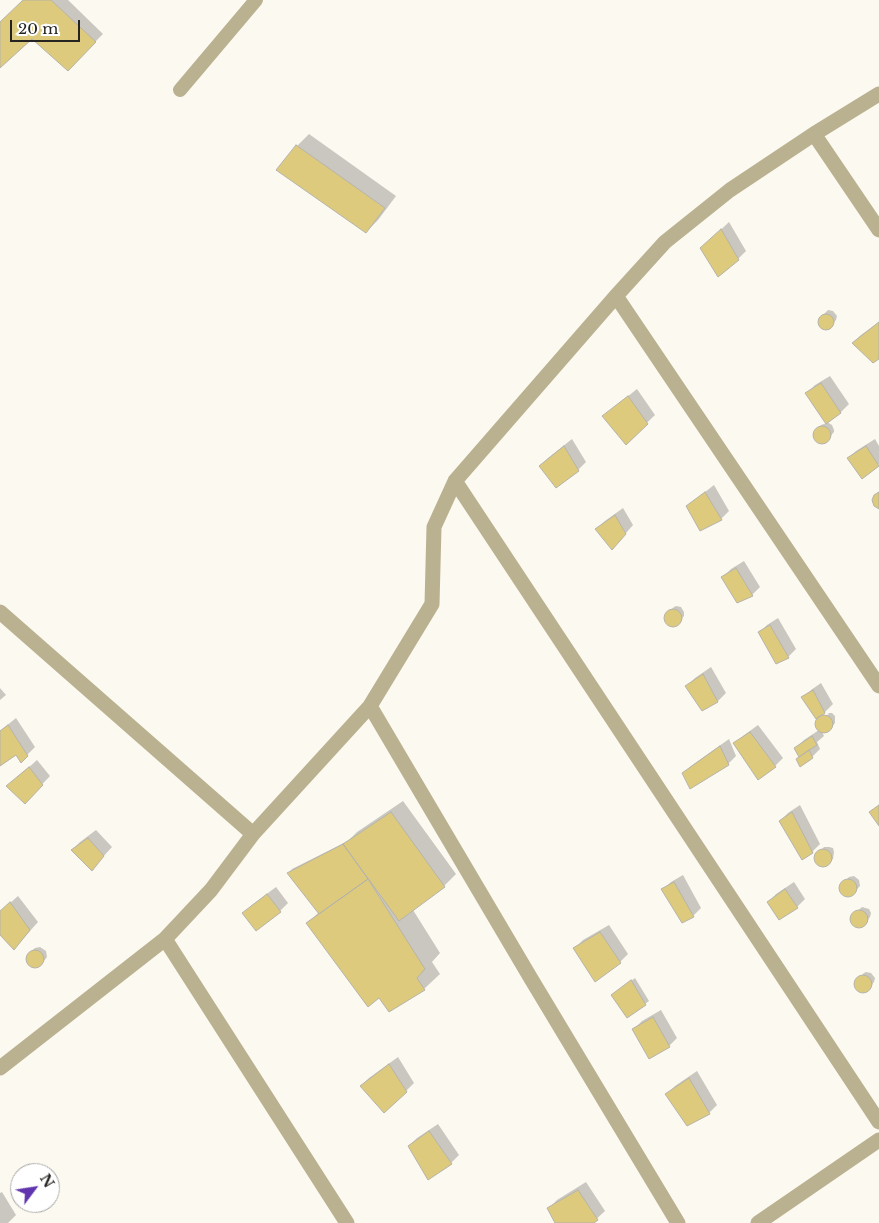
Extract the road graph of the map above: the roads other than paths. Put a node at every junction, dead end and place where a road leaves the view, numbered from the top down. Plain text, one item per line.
1 (256, 0) edge
2 (180, 90) dead end
3 (879, 94) edge
4 (814, 134) junction
5 (879, 230) edge
6 (616, 296) junction
7 (455, 481) junction
8 (0, 612) edge
9 (879, 686) edge
10 (370, 706) junction
11 (253, 834) junction
12 (165, 939) junction
13 (0, 1068) edge
14 (879, 1122) edge
15 (879, 1140) edge
16 (347, 1223) edge
17 (678, 1223) edge
18 (758, 1223) edge

1 - 2 lane
3 - 4 street
4 - 5 street
4 - 6 street
6 - 7 street
6 - 9 street
7 - 10 street
7 - 14 street
8 - 11 street
10 - 11 street
10 - 17 street
11 - 12 street
12 - 13 street
12 - 16 street
15 - 18 street

